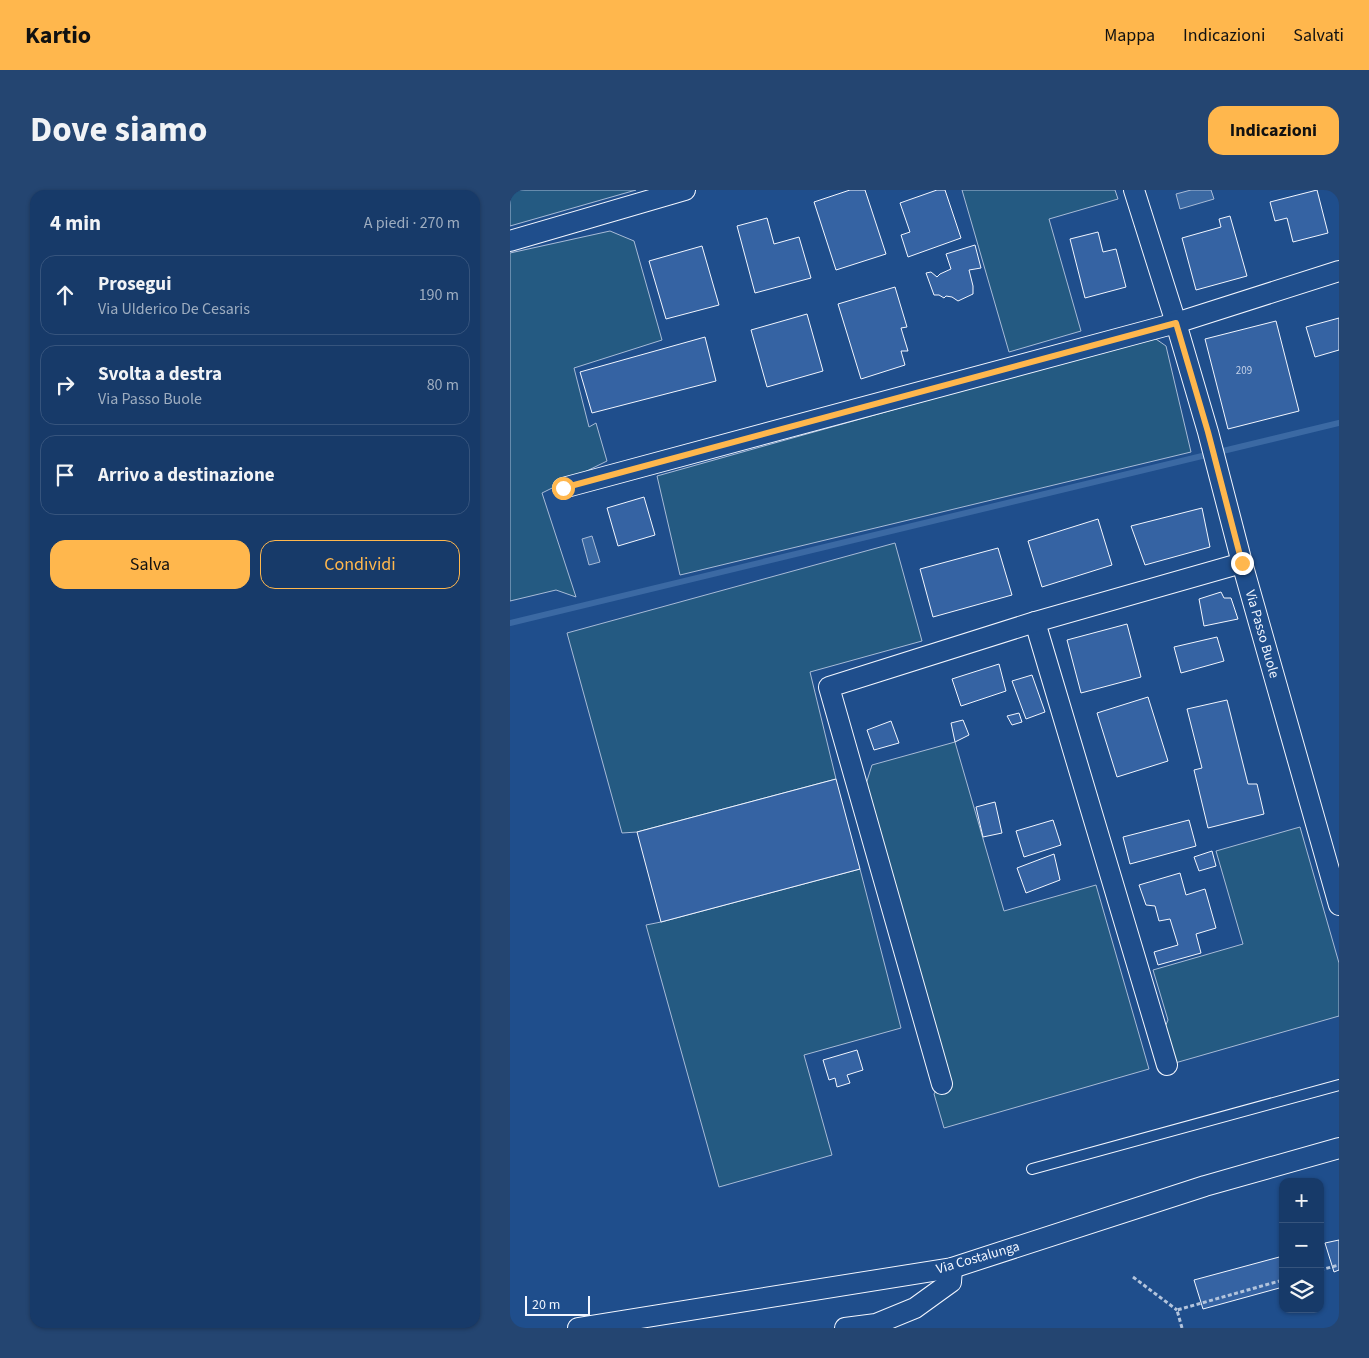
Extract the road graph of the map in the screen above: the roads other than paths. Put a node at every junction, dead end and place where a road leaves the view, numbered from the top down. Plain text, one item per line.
1 (685, 190) edge
2 (1134, 190) edge
3 (510, 241) edge
4 (1339, 271) edge
5 (1176, 323) junction
6 (563, 488) dead end
7 (1242, 563) junction
8 (1035, 622) junction
9 (1339, 905) edge
10 (1167, 1065) dead end
11 (942, 1084) dead end
12 (1339, 1085) edge
13 (1339, 1148) edge
14 (1032, 1169) dead end
15 (952, 1268) junction
16 (578, 1328) edge
17 (845, 1328) edge

1 - 3 street
2 - 5 street, Via Passo Buole
4 - 5 street
5 - 6 street
5 - 7 street, Via Passo Buole
7 - 8 street
7 - 9 street, Via Passo Buole
8 - 10 street
8 - 11 street
12 - 14 lane
13 - 15 street, Via Costalunga
15 - 16 street, Via Costalunga
15 - 17 street

